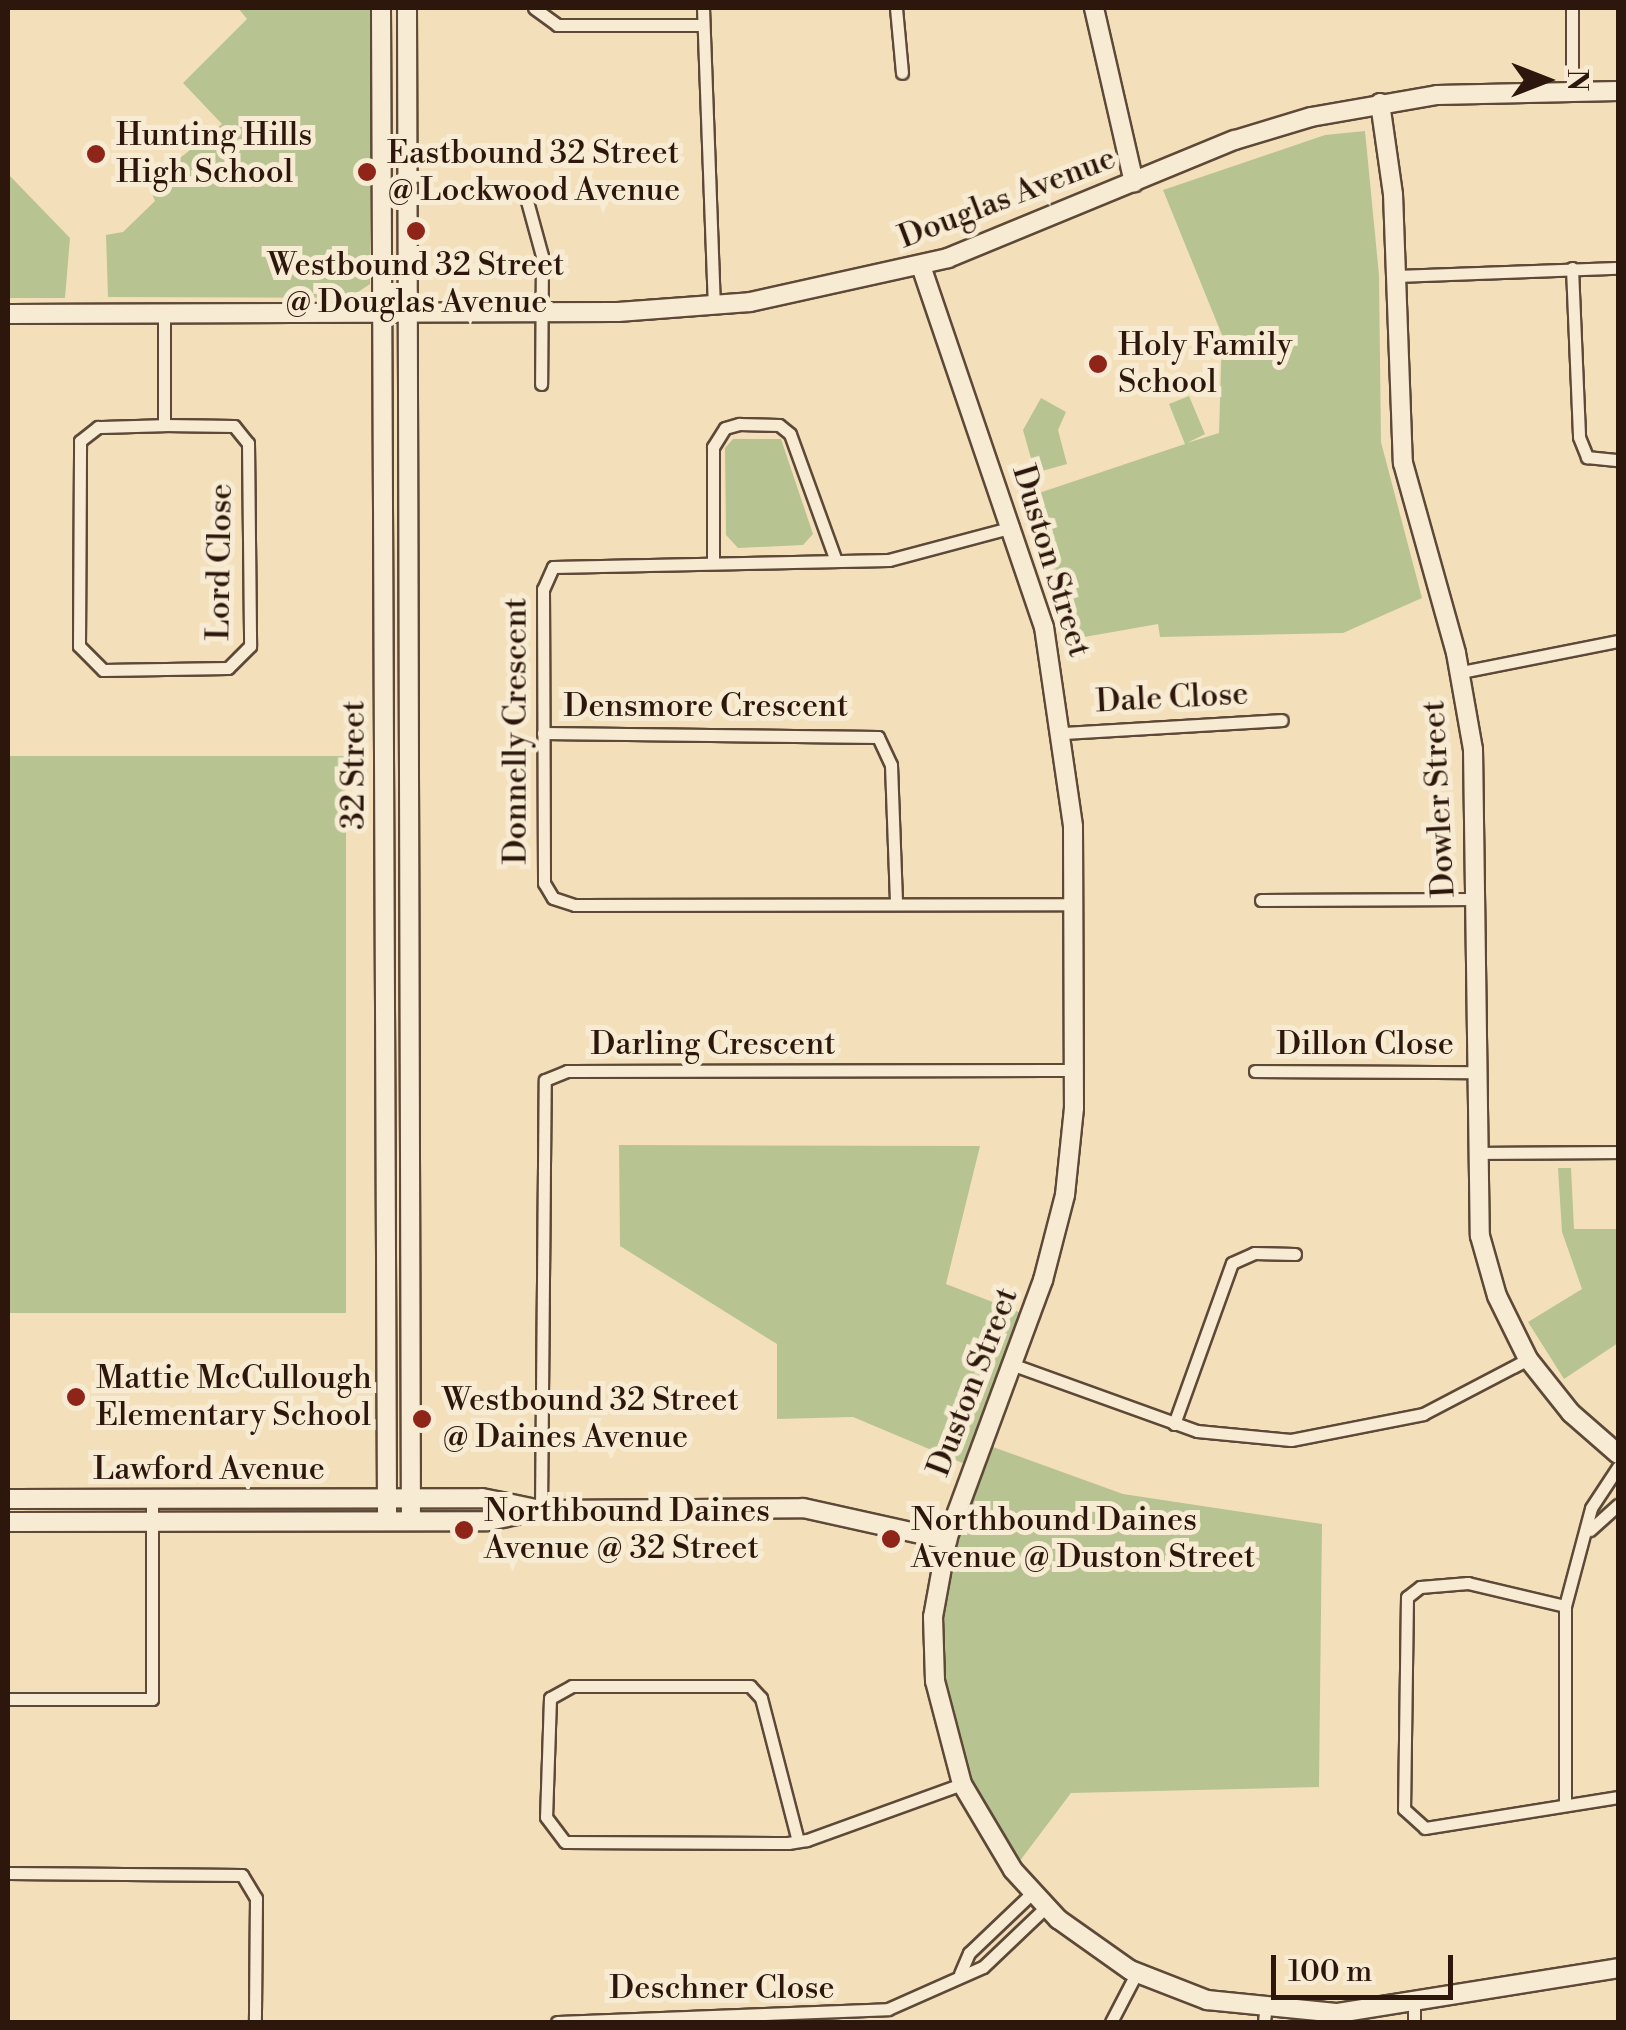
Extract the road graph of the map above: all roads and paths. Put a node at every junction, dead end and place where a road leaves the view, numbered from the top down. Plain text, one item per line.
1 (381, 8) edge
2 (407, 8) edge
3 (534, 8) edge
4 (703, 8) edge
5 (896, 8) edge
6 (1094, 8) edge
7 (1572, 8) edge
8 (703, 25) junction
9 (902, 73) dead end
10 (1572, 91) junction
11 (1618, 91) edge
12 (1380, 103) junction
13 (1134, 182) junction
14 (527, 201) dead end
15 (920, 266) junction
16 (1572, 268) junction
17 (1618, 268) edge
18 (1395, 276) junction
19 (714, 306) junction
20 (543, 312) junction
21 (8, 314) edge
22 (164, 314) junction
23 (382, 314) junction
24 (408, 314) junction
25 (541, 384) dead end
26 (164, 425) junction
27 (1618, 460) edge
28 (1013, 527) junction
29 (713, 560) junction
30 (836, 561) junction
31 (1618, 640) edge
32 (1461, 672) junction
33 (1282, 720) dead end
34 (543, 733) junction
35 (1065, 733) junction
36 (1474, 899) junction
37 (1261, 900) dead end
38 (896, 904) junction
39 (1074, 904) junction
40 (1074, 1070) junction
41 (1255, 1071) dead end
42 (1475, 1072) junction
43 (1618, 1152) edge
44 (1475, 1153) junction
45 (1295, 1254) dead end
46 (1528, 1358) junction
47 (1011, 1364) junction
48 (1174, 1424) junction
49 (1618, 1454) edge
50 (1618, 1467) edge
51 (386, 1498) junction
52 (411, 1498) junction
53 (8, 1499) edge
54 (152, 1499) junction
55 (1618, 1506) edge
56 (541, 1510) junction
57 (386, 1521) junction
58 (410, 1521) junction
59 (8, 1522) edge
60 (152, 1522) junction
61 (1590, 1530) junction
62 (947, 1540) junction
63 (1565, 1606) junction
64 (8, 1700) edge
65 (962, 1784) junction
66 (1618, 1797) edge
67 (1565, 1804) junction
68 (798, 1841) junction
69 (8, 1874) edge
70 (1032, 1892) junction
71 (1046, 1908) junction
72 (1618, 1968) edge
73 (960, 1974) junction
74 (1136, 1974) junction
75 (1414, 2001) junction
76 (889, 2016) edge
77 (1265, 2017) edge
78 (723, 2019) edge
79 (255, 2022) edge
80 (557, 2022) edge
81 (1111, 2022) edge
82 (1414, 2022) edge

1 - 23 street, 32 Street
2 - 24 street, 32 Street
3 - 8 street
4 - 8 street
5 - 9 street
6 - 13 street
7 - 10 street
8 - 19 street
10 - 11 street, Douglas Avenue
10 - 12 street, Douglas Avenue
12 - 13 street, Douglas Avenue
12 - 18 street, Dowler Street
13 - 15 street, Douglas Avenue
14 - 20 street
15 - 19 street, Douglas Avenue
15 - 28 street, Duston Street
16 - 17 street
16 - 18 street
16 - 27 street
18 - 32 street, Dowler Street
19 - 20 street, Douglas Avenue
20 - 24 street, Douglas Avenue
20 - 25 street
21 - 22 street, Douglas Avenue
22 - 23 street, Douglas Avenue
22 - 26 street
23 - 24 street, Douglas Avenue
23 - 51 street, 32 Street
24 - 52 street, 32 Street
26 - 26 street, Lord Close
28 - 30 street, Donnelly Crescent
28 - 35 street, Duston Street
29 - 30 street, Donnelly Crescent
29 - 30 street
29 - 34 street, Donnelly Crescent
31 - 32 street
32 - 36 street, Dowler Street
33 - 35 street, Dale Close
34 - 38 street, Densmore Crescent
34 - 38 street, Donnelly Crescent
35 - 39 street, Duston Street
36 - 37 street
36 - 42 street, Dowler Street
38 - 39 street, Donnelly Crescent
39 - 40 street, Duston Street
40 - 47 street, Duston Street
40 - 56 street, Darling Crescent
41 - 42 street, Dillon Close
42 - 44 street, Dowler Street
43 - 44 street
44 - 46 street, Dowler Street
45 - 48 street
46 - 48 street
46 - 49 street, Dowler Street
47 - 48 street
47 - 62 street, Duston Street
50 - 61 street
51 - 52 street, Lawford Avenue
51 - 54 street, Lawford Avenue
51 - 57 street, 32 Street
52 - 56 street, Lawford Avenue
52 - 58 street, 32 Street
53 - 54 street, Lawford Avenue
54 - 60 street
55 - 61 street
56 - 58 street, Lawford Avenue
56 - 62 street
57 - 58 street, Lawford Avenue
57 - 60 street, Lawford Avenue
59 - 60 street, Lawford Avenue
60 - 64 street
61 - 63 street
62 - 65 street, Duston Street
63 - 67 street
63 - 67 street
65 - 68 street
65 - 70 street, Duston Street
66 - 67 street
68 - 68 street
69 - 79 street
70 - 71 street, Duston Street
70 - 73 street, Deschner Close
71 - 73 street, Deschner Close
71 - 74 street, Duston Street
72 - 75 street, Duston Street
73 - 76 street, Deschner Close
74 - 77 street, Duston Street
74 - 81 street
75 - 77 street, Duston Street
75 - 82 street
76 - 78 street, Deschner Close
78 - 80 street, Deschner Close

